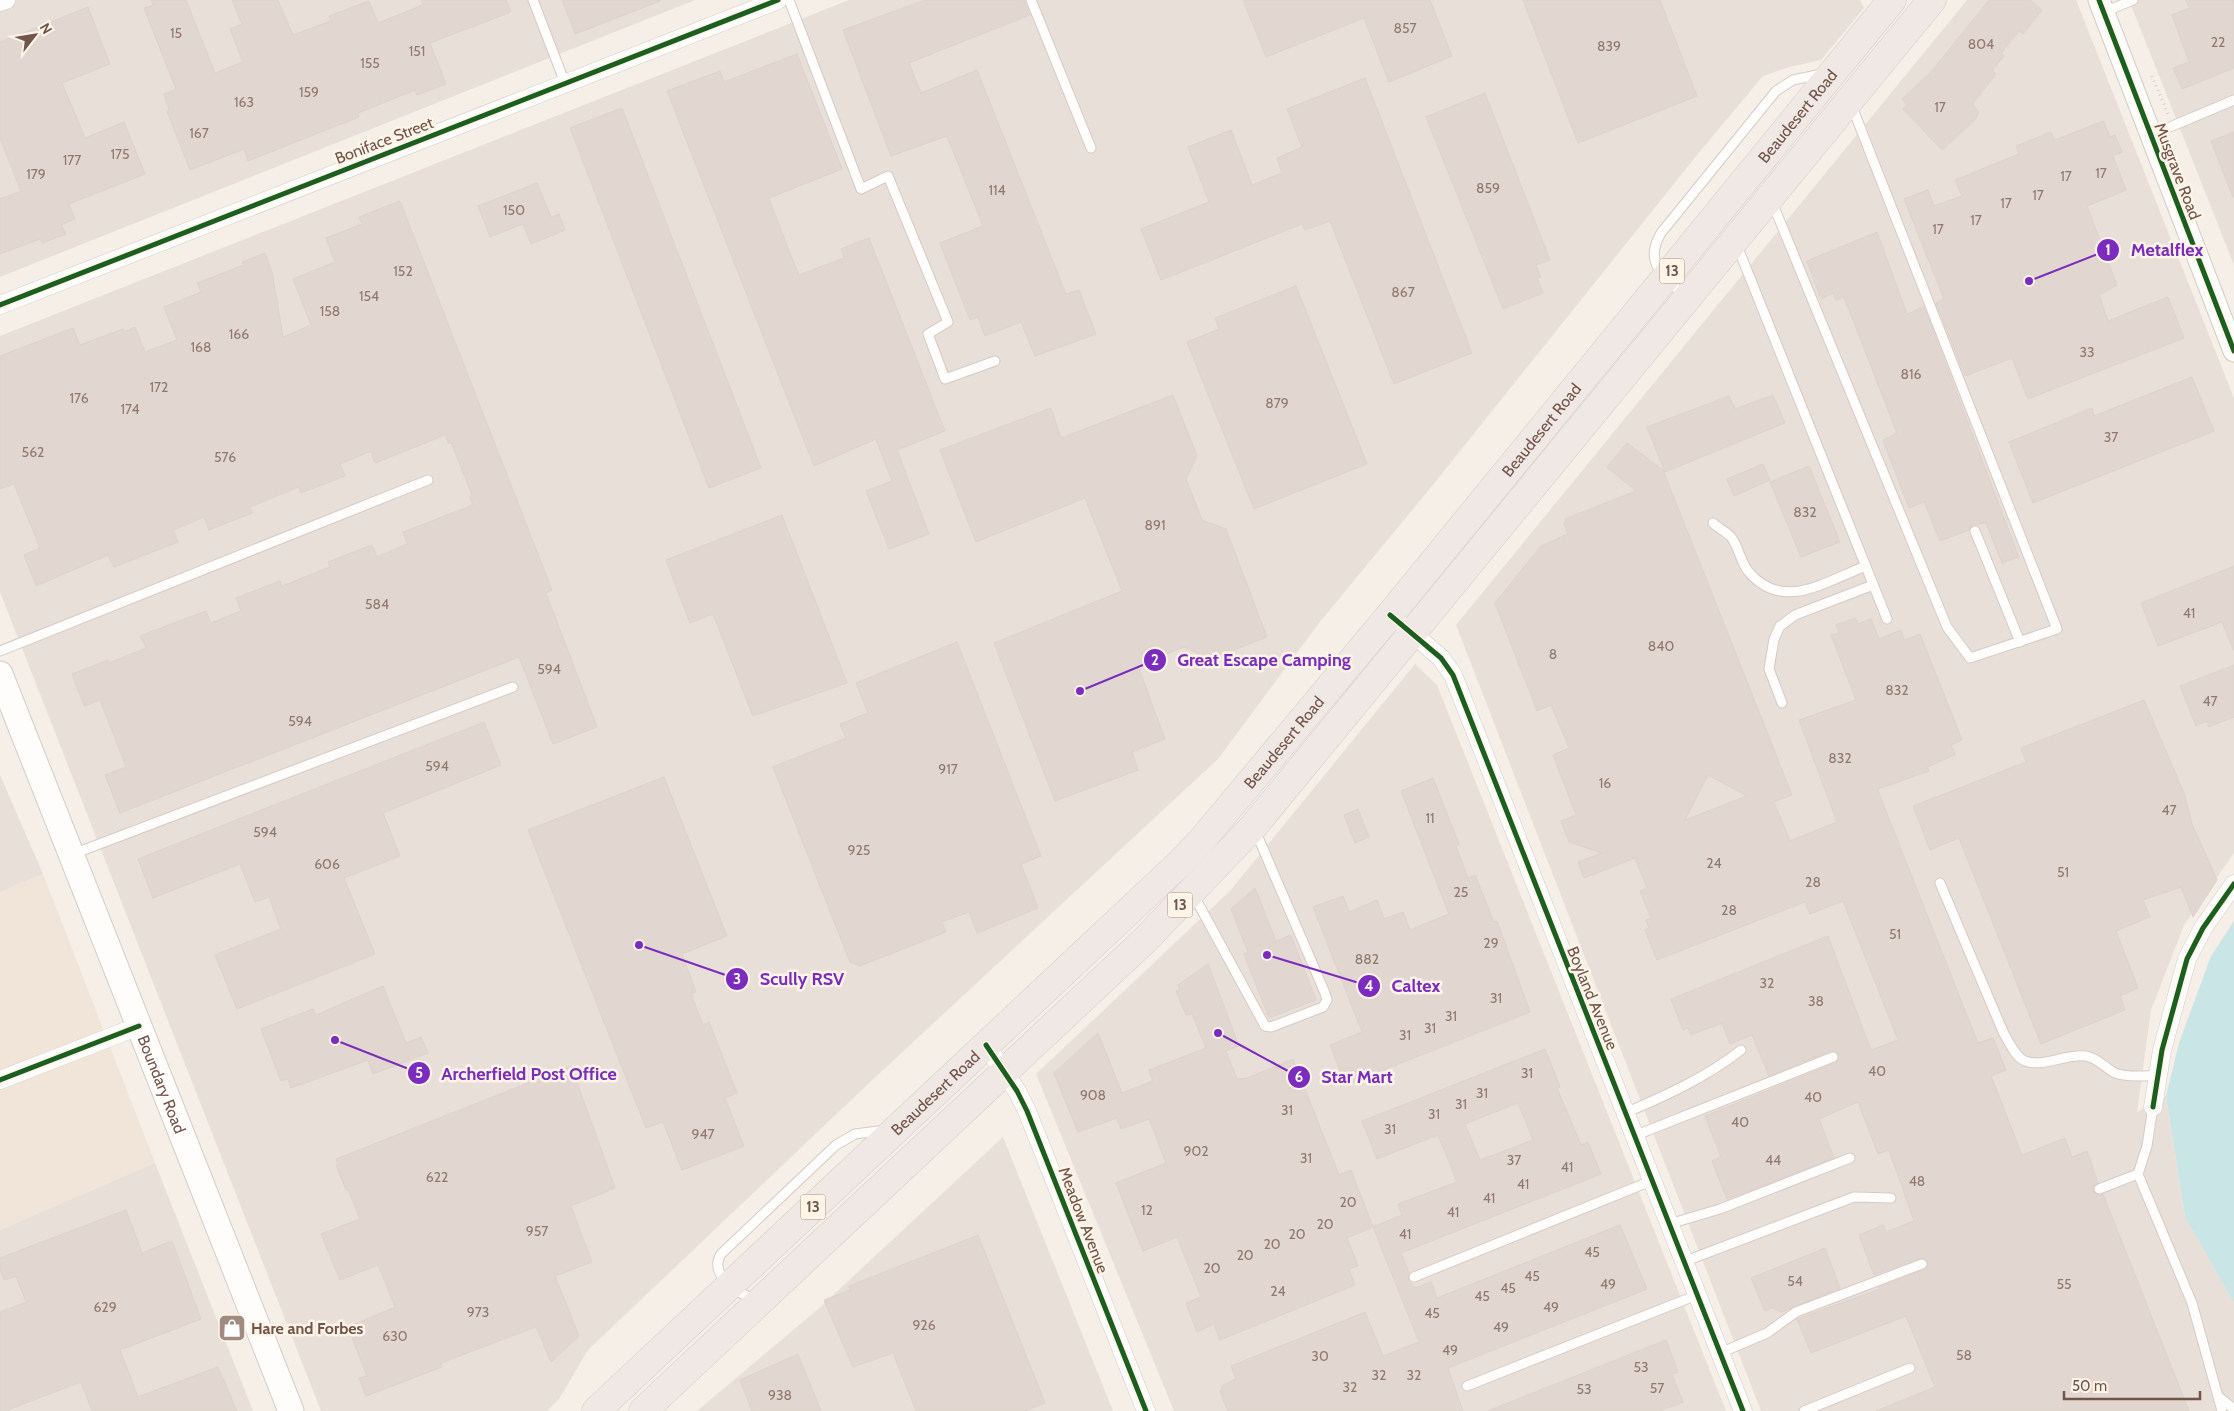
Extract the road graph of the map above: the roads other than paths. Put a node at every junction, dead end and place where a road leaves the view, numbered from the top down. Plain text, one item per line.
1 (6, 0) edge
2 (533, 0) edge
3 (778, 0) edge
4 (789, 0) edge
5 (1031, 0) edge
6 (1932, 0) edge
7 (2133, 0) edge
8 (1890, 1) edge
9 (0, 2) edge
10 (2101, 6) edge
11 (565, 83) junction
12 (2234, 100) edge
13 (1850, 101) junction
14 (2151, 135) junction
15 (1091, 148) dead end
16 (1770, 198) junction
17 (1736, 241) junction
18 (1666, 278) junction
19 (1688, 298) junction
20 (0, 305) edge
21 (2234, 351) edge
22 (995, 360) dead end
23 (428, 480) dead end
24 (1713, 523) dead end
25 (1975, 531) dead end
26 (1866, 566) junction
27 (1874, 585) junction
28 (1390, 616) junction
29 (1887, 618) dead end
30 (1413, 634) junction
31 (2020, 642) junction
32 (0, 651) edge
33 (1, 679) edge
34 (513, 687) dead end
35 (1782, 704) dead end
36 (1253, 827) junction
37 (70, 855) junction
38 (1940, 883) dead end
39 (2234, 884) edge
40 (1192, 893) junction
41 (139, 1026) junction
42 (986, 1045) junction
43 (1741, 1050) dead end
44 (1834, 1057) dead end
45 (1004, 1071) junction
46 (2157, 1076) junction
47 (0, 1080) edge
48 (2153, 1107) joint
49 (1625, 1113) junction
50 (1634, 1136) junction
51 (1850, 1158) dead end
52 (2138, 1174) junction
53 (1652, 1181) junction
54 (2099, 1189) dead end
55 (1891, 1198) dead end
56 (1669, 1224) junction
57 (1684, 1262) junction
58 (1922, 1264) dead end
59 (1414, 1277) dead end
60 (730, 1285) junction
61 (1697, 1295) junction
62 (760, 1300) junction
63 (1720, 1353) junction
64 (1910, 1368) dead end
65 (1466, 1386) dead end
66 (2219, 1397) junction
67 (2234, 1409) edge
68 (291, 1411) edge
69 (596, 1411) edge
70 (643, 1411) edge
71 (1146, 1411) edge
72 (1743, 1411) edge
73 (1804, 1411) edge
74 (2222, 1411) edge

1 - 9 street
2 - 11 lane
3 - 11 street, Boniface Street
4 - 22 lane
5 - 15 lane
6 - 13 highway, Beaudesert Road / 13
7 - 10 lane
8 - 18 highway, Beaudesert Road / 13
10 - 14 street, Musgrave Road
11 - 20 street, Boniface Street
12 - 14 lane
13 - 16 highway, Beaudesert Road / 13
13 - 31 lane
14 - 21 street, Musgrave Road
16 - 17 highway, Beaudesert Road / 13
16 - 31 lane
17 - 19 highway, Beaudesert Road / 13
17 - 26 lane
18 - 19 lane
18 - 28 highway, Beaudesert Road / 13
19 - 30 highway, Beaudesert Road / 13
23 - 32 lane
24 - 26 lane
25 - 31 lane
26 - 27 lane
27 - 29 lane
27 - 35 lane
28 - 30 street, Boyland Avenue
28 - 42 highway, Beaudesert Road / 13
30 - 36 highway, Beaudesert Road / 13
30 - 49 street, Boyland Avenue
33 - 37 main road, Boundary Road
34 - 37 lane
36 - 40 highway, Beaudesert Road / 13
36 - 40 lane
37 - 41 main road, Boundary Road
38 - 46 lane
39 - 46 street
40 - 45 highway, Beaudesert Road / 13
41 - 47 street
41 - 68 main road, Boundary Road
42 - 45 street, Meadow Avenue
42 - 60 highway, Beaudesert Road / 13
43 - 49 lane
44 - 50 lane
45 - 62 highway, Beaudesert Road / 13
45 - 71 street, Meadow Avenue
46 - 48 street
48 - 52 lane
49 - 50 street, Boyland Avenue
50 - 53 street, Boyland Avenue
51 - 56 lane
52 - 54 lane
52 - 66 lane
53 - 56 street, Boyland Avenue
53 - 59 lane
55 - 57 lane
56 - 57 street, Boyland Avenue
57 - 61 street, Boyland Avenue
58 - 63 lane
60 - 62 lane
60 - 69 highway, Beaudesert Road / 13
61 - 63 street, Boyland Avenue
61 - 65 lane
62 - 70 highway, Beaudesert Road / 13
63 - 72 street, Boyland Avenue
64 - 73 lane
66 - 67 lane
66 - 74 lane

